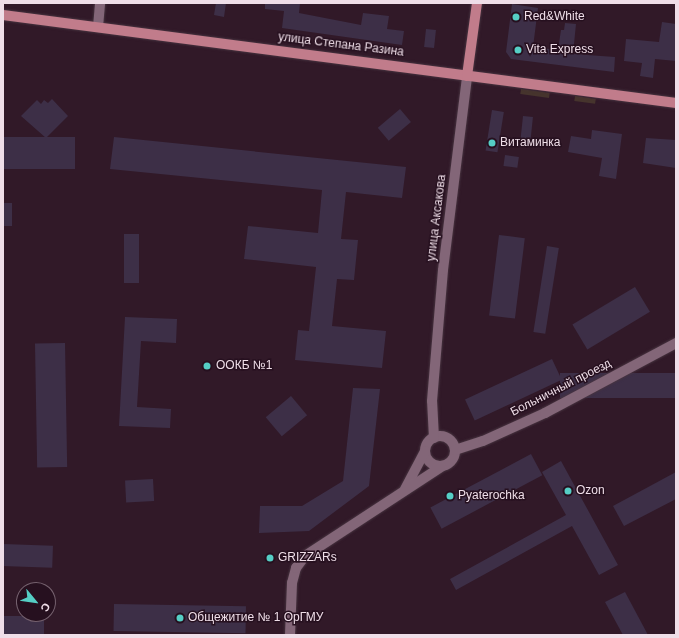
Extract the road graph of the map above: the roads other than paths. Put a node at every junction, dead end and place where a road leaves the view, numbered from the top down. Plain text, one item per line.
1 (100, 3) edge
2 (477, 3) edge
3 (3, 15) edge
4 (98, 26) junction
5 (467, 76) junction
6 (676, 102) edge
7 (676, 343) edge
8 (434, 438) junction
9 (455, 450) junction
10 (425, 451) junction
11 (441, 467) junction
12 (403, 493) junction
13 (290, 635) edge

1 - 4 street
2 - 5 main road, улица Аксакова
3 - 4 main road, улица Степана Разина
4 - 5 main road, улица Степана Разина
5 - 6 main road, улица Степана Разина
5 - 8 street, улица Аксакова
7 - 9 street, Больничный проезд
8 - 9 street
8 - 10 street
9 - 11 street
10 - 11 street
10 - 12 street
11 - 12 street
12 - 13 street

